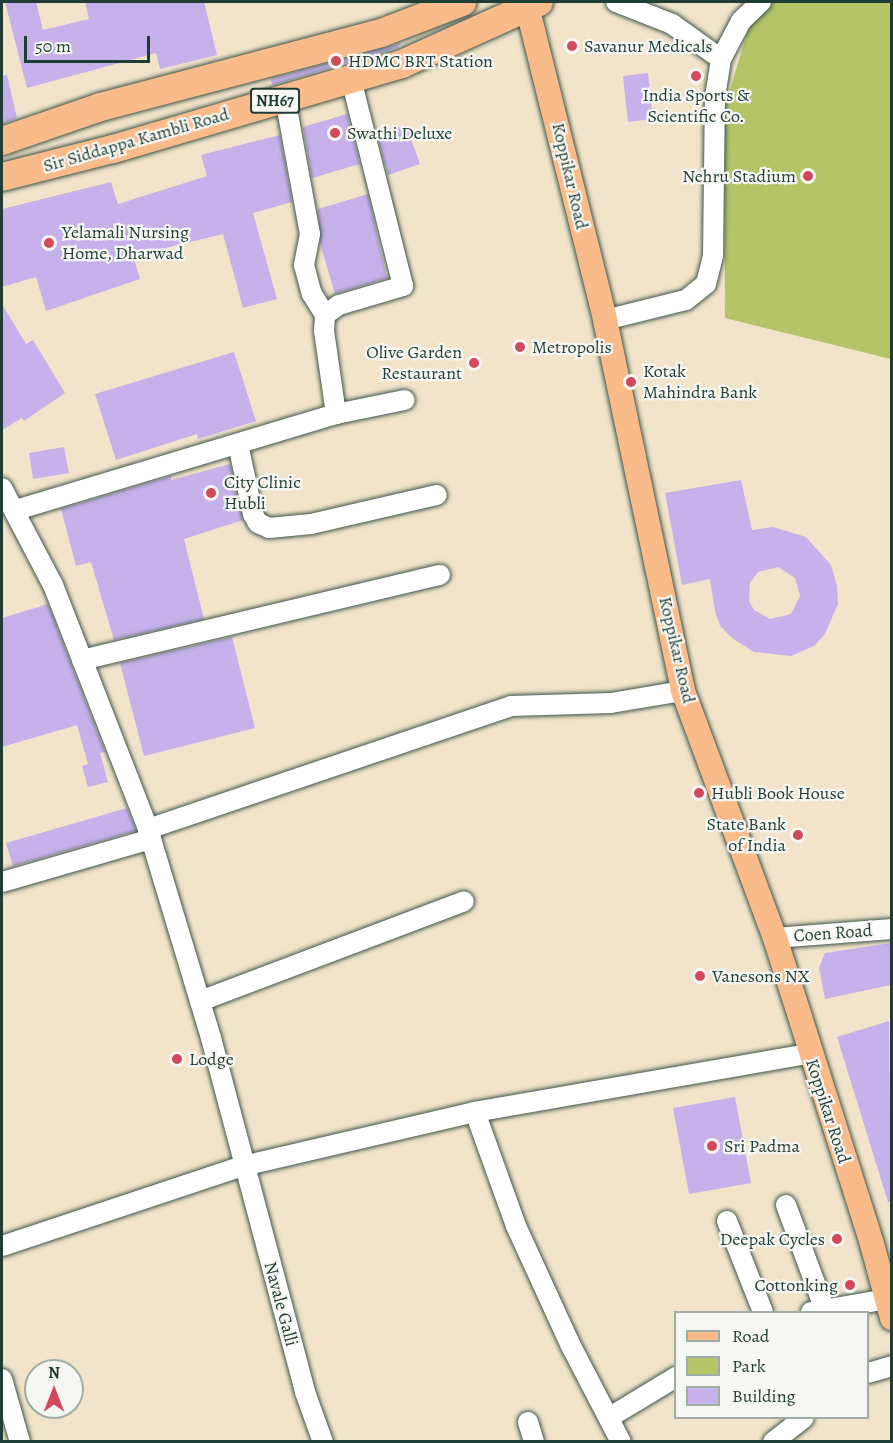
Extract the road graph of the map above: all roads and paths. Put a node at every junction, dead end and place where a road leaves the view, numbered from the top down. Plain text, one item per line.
1 (462, 2) edge
2 (616, 2) edge
3 (761, 2) edge
4 (531, 4) edge
5 (721, 59) junction
6 (351, 79) junction
7 (285, 98) junction
8 (2, 141) edge
9 (2, 177) edge
10 (326, 315) junction
11 (604, 321) junction
12 (405, 400) dead end
13 (336, 414) junction
14 (238, 444) junction
15 (2, 488) edge
16 (437, 495) dead end
17 (16, 510) junction
18 (440, 575) dead end
19 (82, 660) junction
20 (683, 691) junction
21 (149, 834) junction
22 (2, 882) edge
23 (464, 901) dead end
24 (891, 929) edge
25 (775, 938) junction
26 (200, 1001) junction
27 (809, 1054) junction
28 (475, 1112) junction
29 (243, 1166) junction
30 (786, 1205) dead end
31 (727, 1221) dead end
32 (2, 1246) edge
33 (889, 1309) edge
34 (763, 1311) edge
35 (818, 1311) edge
36 (891, 1366) edge
37 (869, 1372) edge
38 (674, 1378) edge
39 (3, 1387) edge
40 (610, 1417) junction
41 (803, 1419) edge
42 (528, 1422) dead end
43 (20, 1442) edge
44 (323, 1442) edge
45 (534, 1442) edge
46 (621, 1442) edge
47 (773, 1442) edge

1 - 8 highway, Sir Siddappa Kambli Road / NH67
2 - 5 street
3 - 5 street
4 - 6 highway, Sir Siddappa Kambli Road / NH67
4 - 11 main road, Koppikar Road
5 - 11 street
6 - 7 highway, Sir Siddappa Kambli Road / NH67
6 - 10 street
7 - 9 highway, Sir Siddappa Kambli Road / NH67
7 - 10 street
10 - 13 street
11 - 20 main road, Koppikar Road
12 - 13 street
13 - 14 street
14 - 16 street
14 - 17 street
15 - 17 street, Navale Galli
17 - 19 street, Navale Galli
18 - 19 street
19 - 21 street, Navale Galli
20 - 21 street
20 - 25 main road, Koppikar Road
21 - 22 street
21 - 26 street, Navale Galli
23 - 26 street
24 - 25 street, Coen Road
25 - 27 main road, Koppikar Road
26 - 29 street, Navale Galli
27 - 28 street
27 - 33 main road, Koppikar Road
28 - 29 street
28 - 40 street
29 - 32 street
29 - 44 street, Navale Galli
30 - 35 street
31 - 34 street
33 - 35 street
36 - 37 street
38 - 40 street
39 - 43 street
40 - 46 street
41 - 47 street
42 - 45 street

